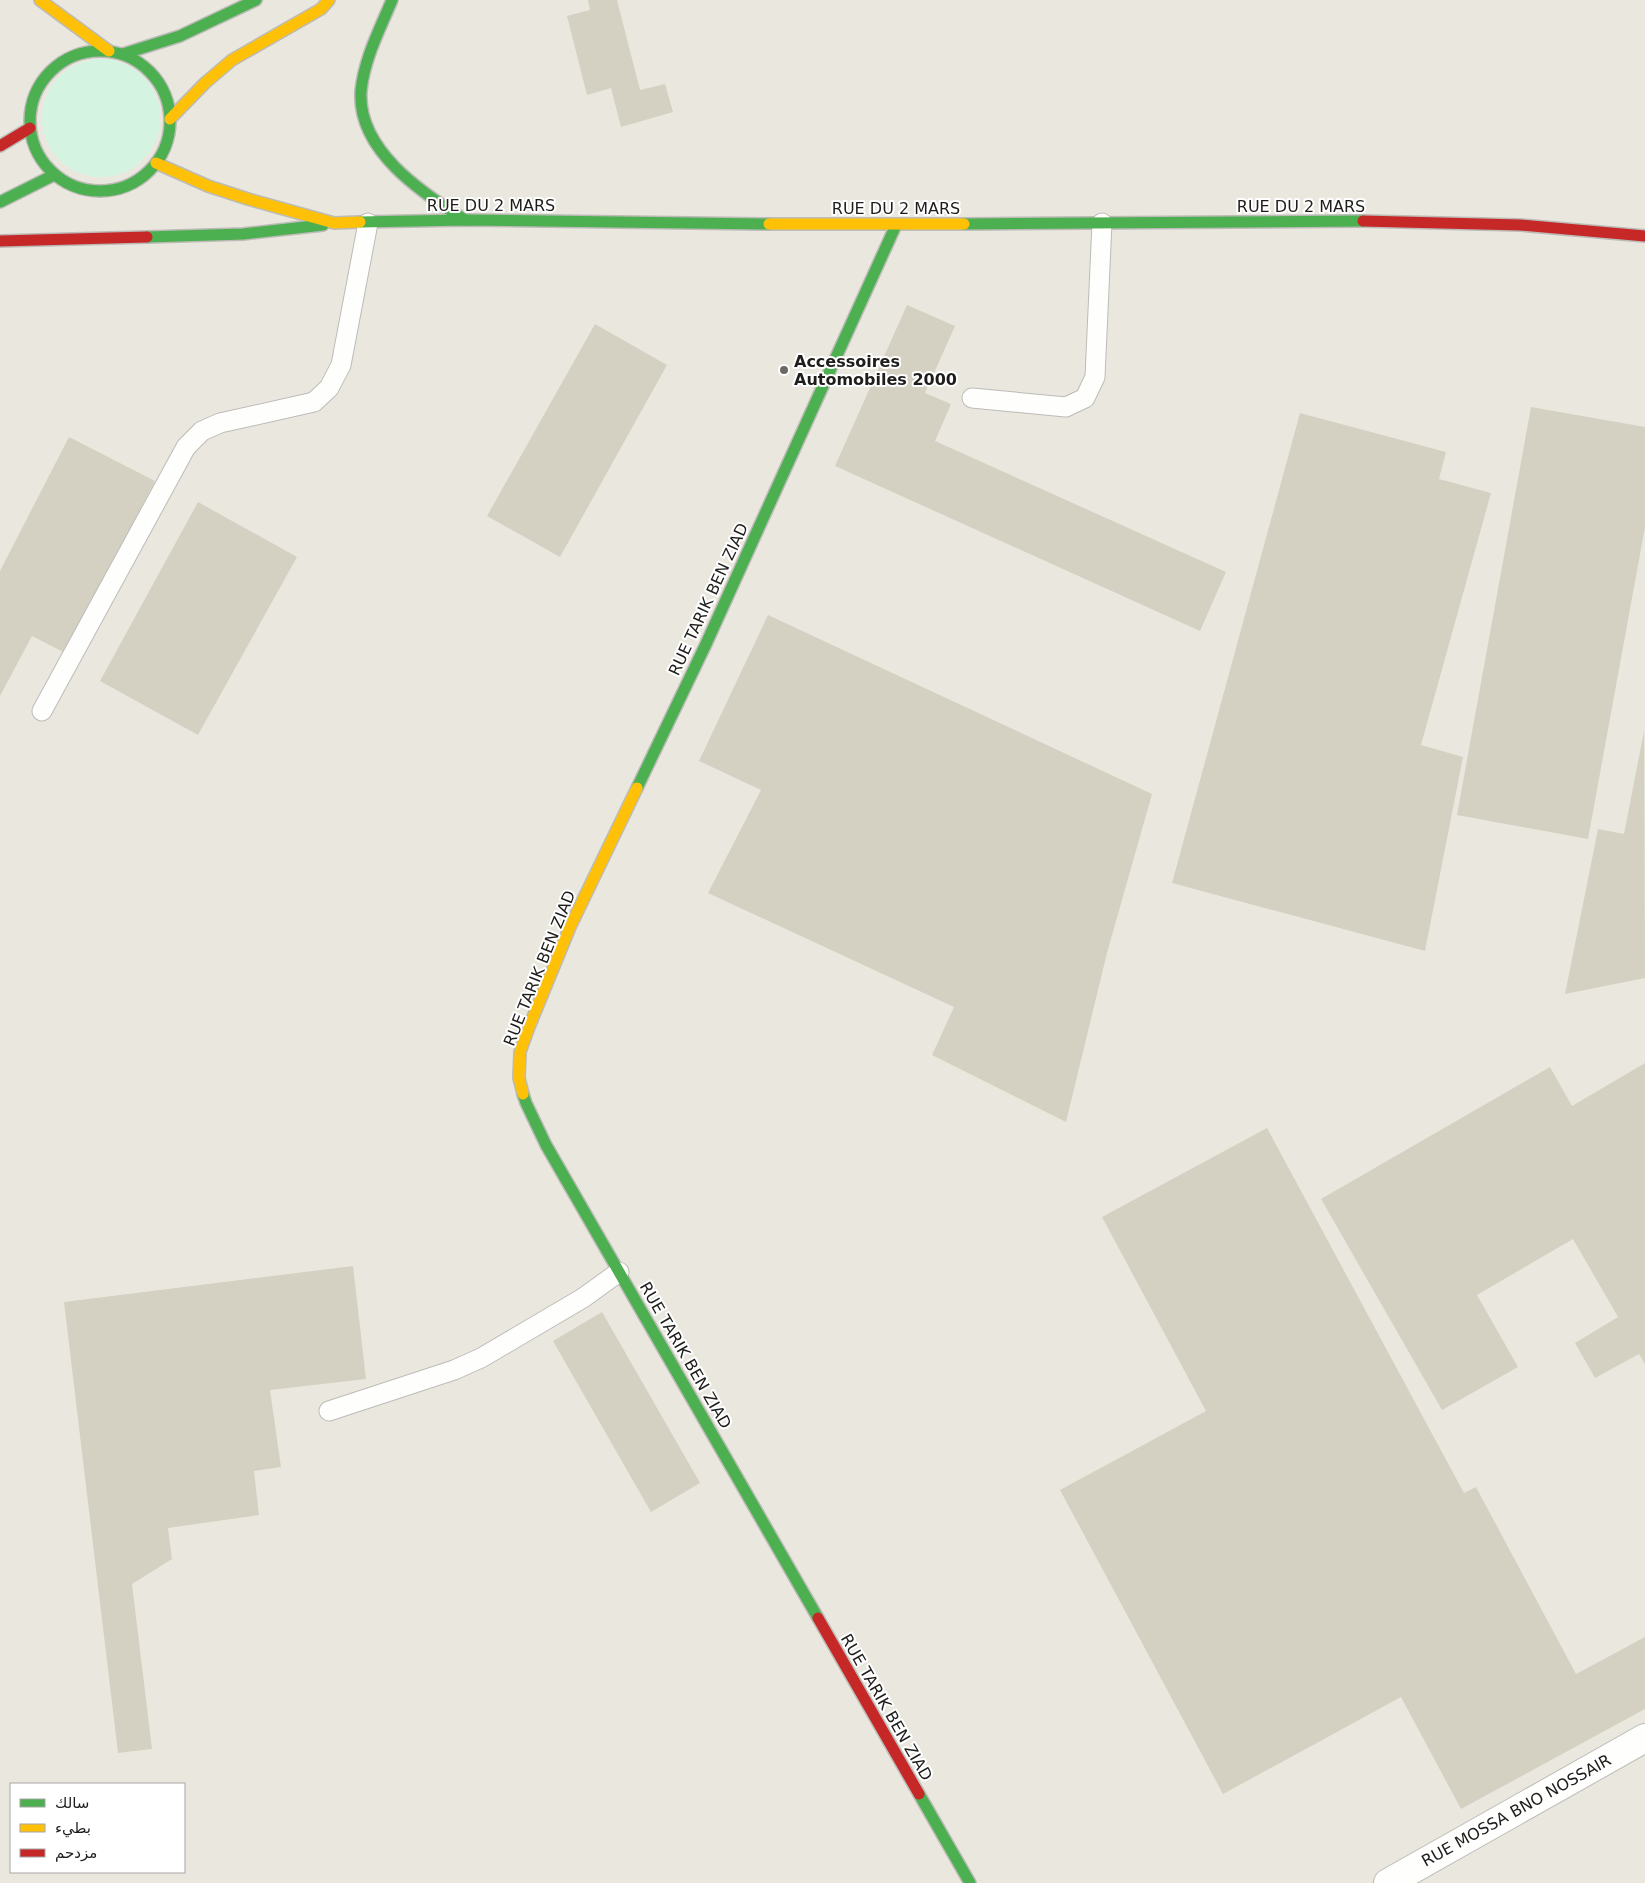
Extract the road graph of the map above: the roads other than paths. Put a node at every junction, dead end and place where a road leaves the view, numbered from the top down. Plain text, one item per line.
1 (40, 0) edge
2 (256, 0) edge
3 (329, 0) edge
4 (392, 0) edge
5 (109, 51) junction
6 (123, 54) junction
7 (170, 119) junction
8 (30, 128) junction
9 (0, 146) edge
10 (156, 163) junction
11 (54, 175) junction
12 (0, 202) edge
13 (465, 220) junction
14 (334, 223) junction
15 (368, 223) junction
16 (1102, 223) junction
17 (896, 225) junction
18 (1645, 236) edge
19 (0, 241) edge
20 (972, 398) dead end
21 (42, 711) dead end
22 (619, 1272) junction
23 (329, 1411) dead end
24 (1645, 1738) edge
25 (970, 1883) edge
26 (1388, 1883) edge

1 - 5 street
2 - 6 street
3 - 7 street
4 - 13 street
5 - 6 street
5 - 8 street
6 - 7 street
7 - 10 street
8 - 9 street
8 - 11 street
10 - 11 street
10 - 14 street, RUE DU 2 MARS
11 - 12 street
13 - 15 street, RUE DU 2 MARS
13 - 17 street, RUE DU 2 MARS
14 - 15 street, RUE DU 2 MARS
14 - 19 street
15 - 21 lane
16 - 17 street, RUE DU 2 MARS
16 - 18 street, RUE DU 2 MARS
16 - 20 lane
17 - 22 street, RUE TARIK BEN ZIAD
22 - 23 lane
22 - 25 street, RUE TARIK BEN ZIAD
24 - 26 street, RUE MOSSA BNO NOSSAIR

